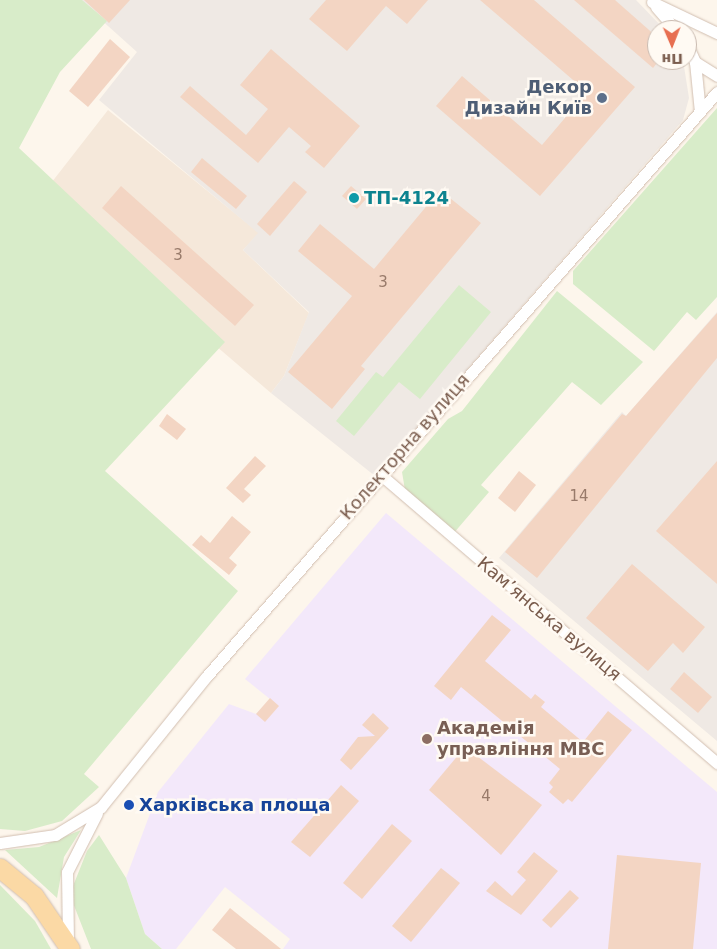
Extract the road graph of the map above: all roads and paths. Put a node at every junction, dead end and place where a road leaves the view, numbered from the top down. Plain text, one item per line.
1 (651, 1) edge
2 (667, 20) edge
3 (717, 33) edge
4 (697, 63) edge
5 (697, 70) edge
6 (717, 76) edge
7 (717, 92) edge
8 (700, 112) junction
9 (380, 475) junction
10 (717, 763) edge
11 (101, 807) junction
12 (0, 843) edge
13 (0, 868) edge
14 (69, 947) edge

1 - 2 street
1 - 3 street
4 - 6 street
5 - 8 street
7 - 8 street, Колекторна вулиця
8 - 9 street, Колекторна вулиця
9 - 10 street, Камʼянська вулиця
9 - 11 street, Колекторна вулиця
11 - 12 street, Колекторна вулиця
11 - 14 street, Колекторна вулиця
13 - 14 main road

